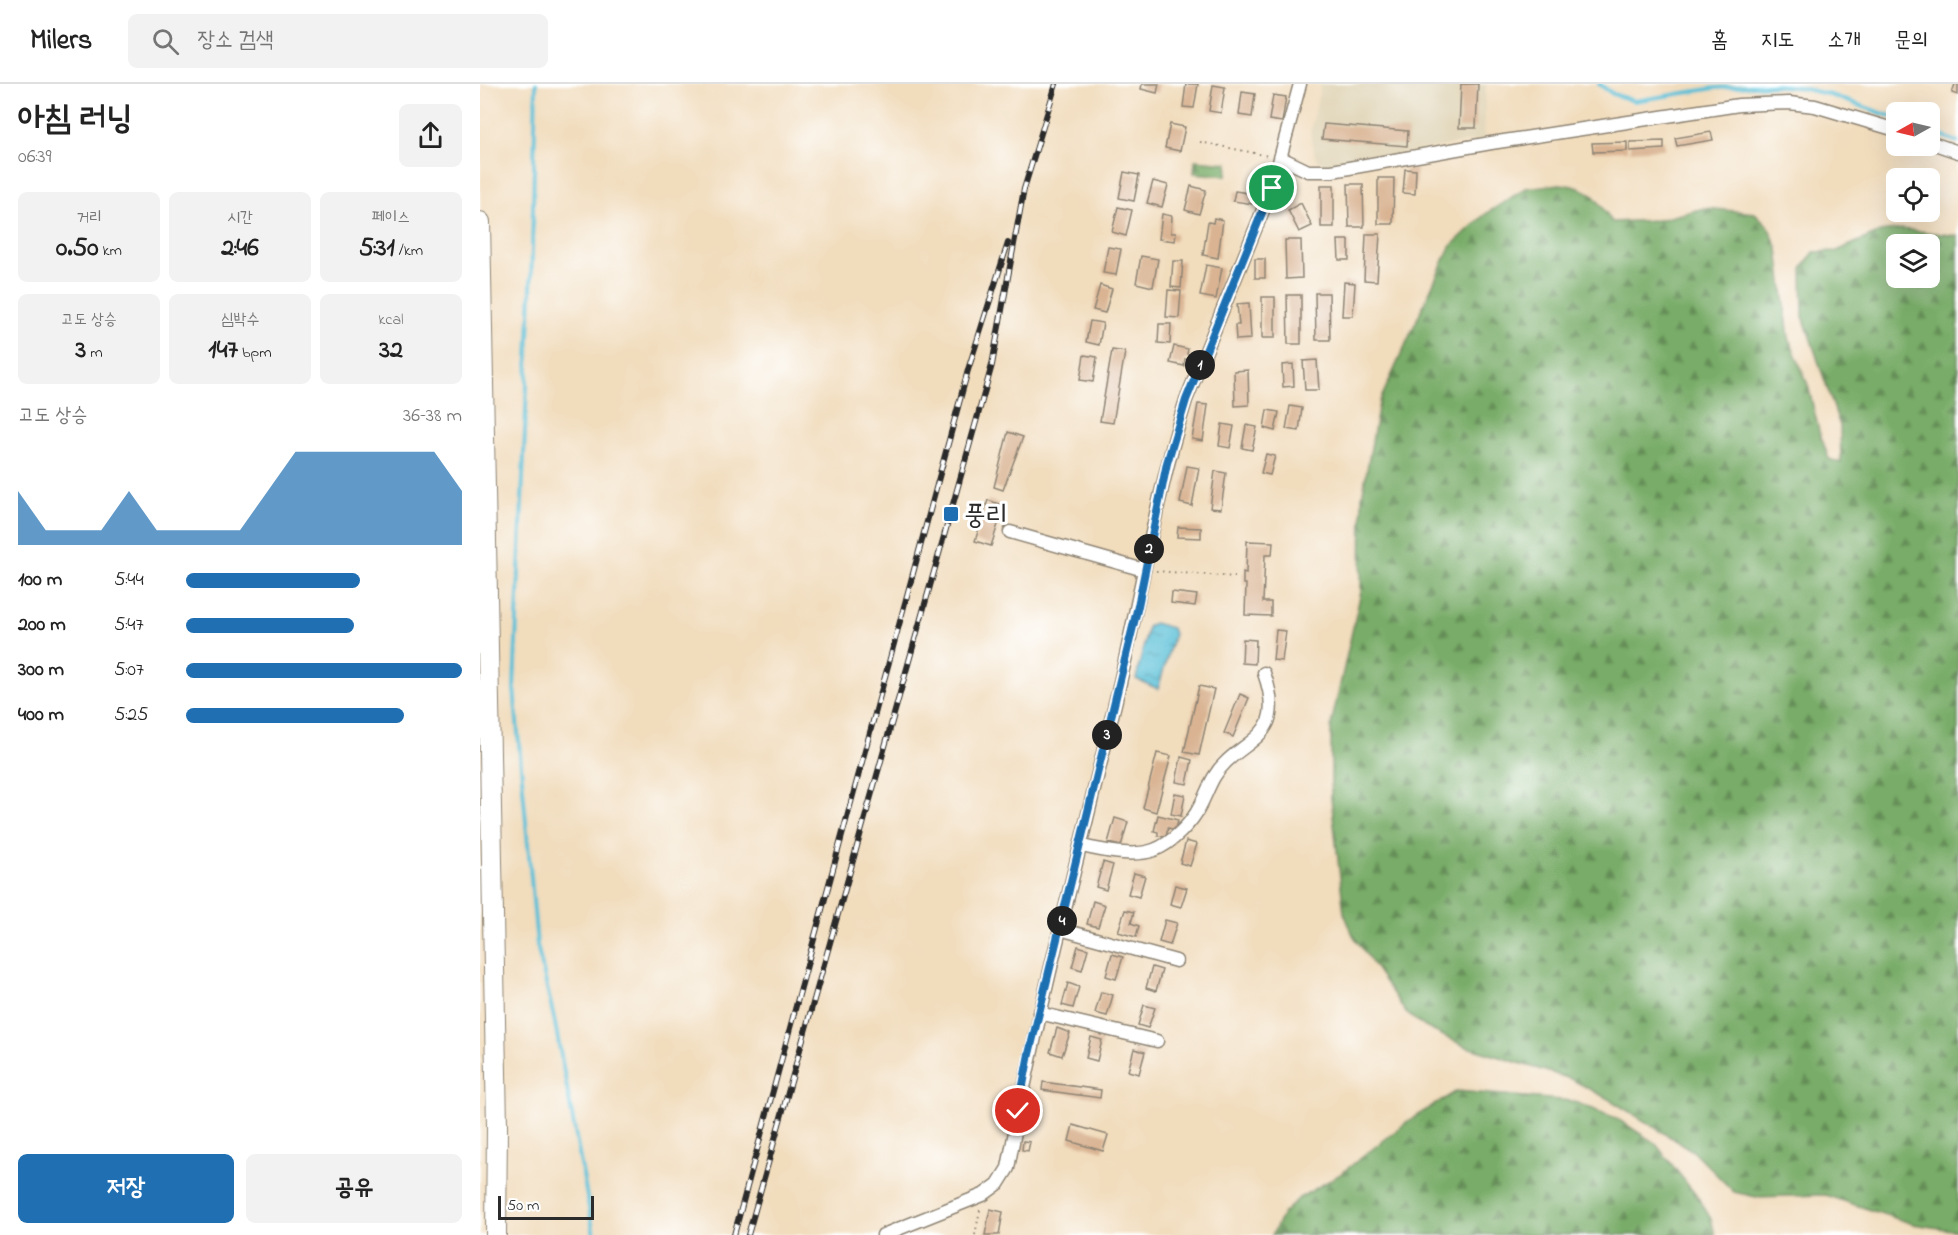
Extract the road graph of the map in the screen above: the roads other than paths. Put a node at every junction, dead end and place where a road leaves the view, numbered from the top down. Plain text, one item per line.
1 (1300, 84) edge
2 (1886, 127) edge
3 (1940, 146) edge
4 (1958, 153) edge
5 (1281, 158) junction
6 (480, 222) edge
7 (1010, 532) dead end
8 (1144, 570) junction
9 (1263, 673) dead end
10 (1081, 846) junction
11 (1060, 929) junction
12 (1176, 961) dead end
13 (1039, 1013) junction
14 (1157, 1041) dead end
15 (496, 1235) edge
16 (884, 1235) edge

1 - 5 street
2 - 5 street
3 - 4 street
5 - 8 street
6 - 15 main road
7 - 8 street
8 - 10 street
9 - 10 street
10 - 11 street
11 - 12 street
11 - 13 street
13 - 14 street
13 - 16 street

